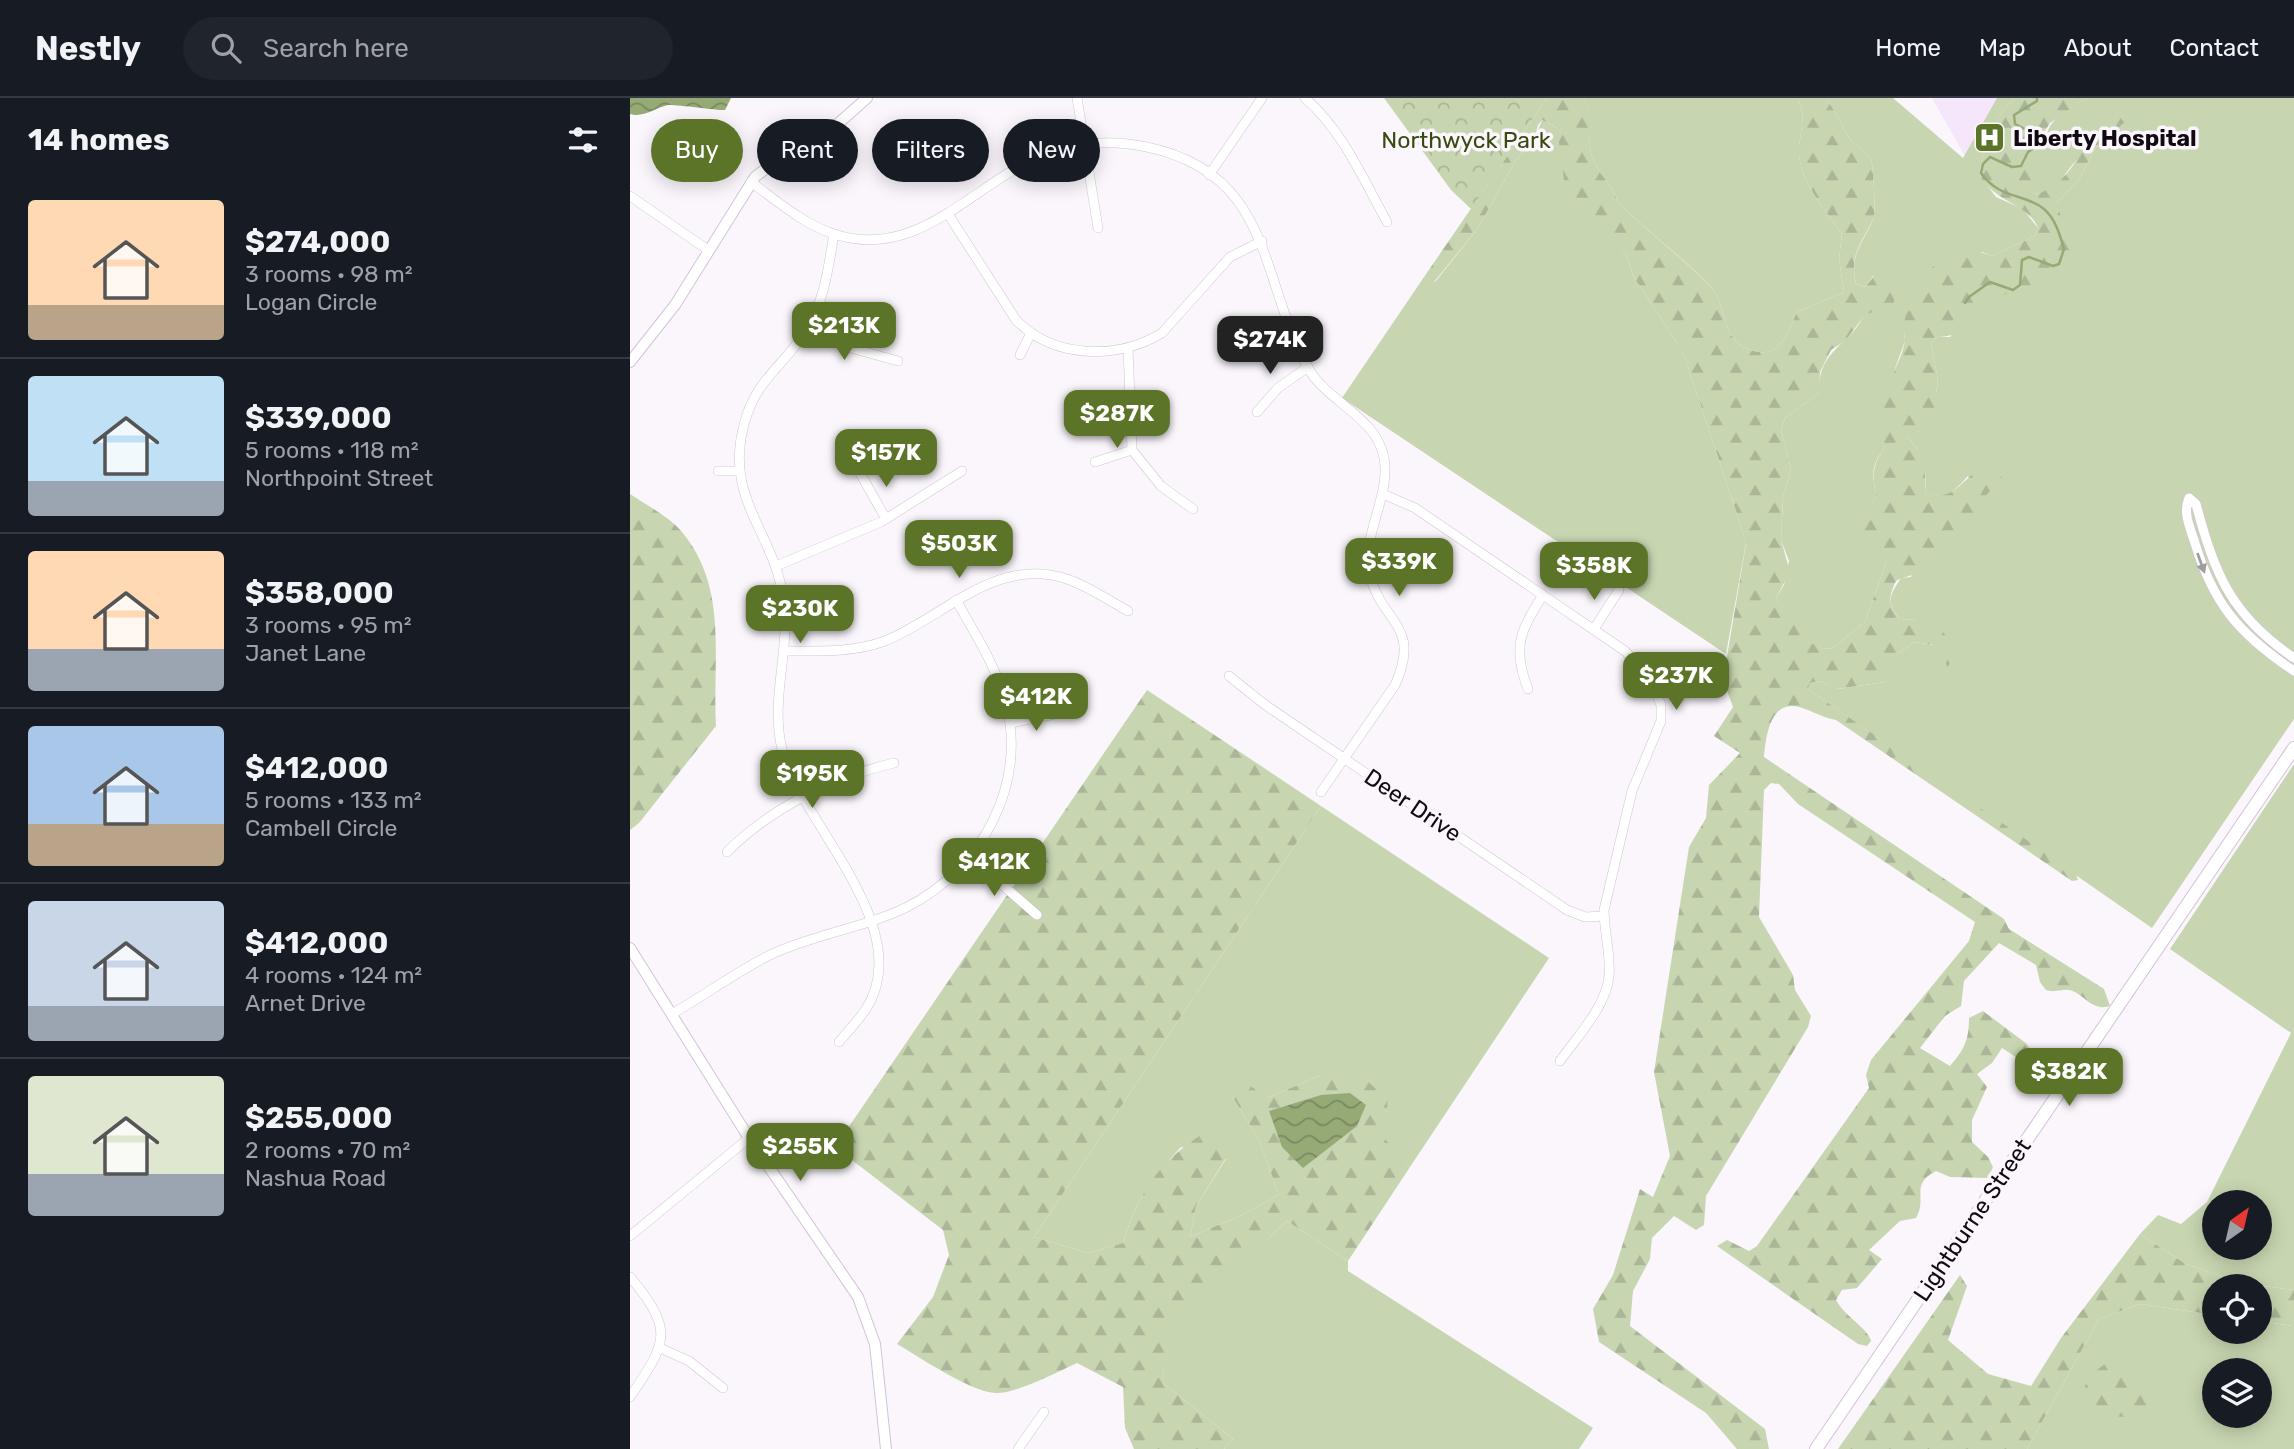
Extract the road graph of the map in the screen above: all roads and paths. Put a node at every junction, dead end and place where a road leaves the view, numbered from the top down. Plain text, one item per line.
1 (867, 98) edge
2 (1077, 98) edge
3 (1262, 98) edge
4 (1305, 98) edge
5 (1080, 119) edge
6 (1100, 142) edge
7 (1209, 175) junction
8 (1003, 178) edge
9 (751, 182) junction
10 (1090, 182) edge
11 (630, 196) edge
12 (948, 214) junction
13 (1387, 222) dead end
14 (1098, 228) dead end
15 (834, 234) junction
16 (1262, 241) junction
17 (708, 250) junction
18 (810, 324) junction
19 (1030, 335) junction
20 (1128, 349) junction
21 (1020, 355) dead end
22 (898, 361) dead end
23 (630, 362) edge
24 (1308, 367) junction
25 (1257, 412) dead end
26 (1132, 450) junction
27 (1095, 462) dead end
28 (718, 471) dead end
29 (740, 471) junction
30 (962, 471) dead end
31 (860, 473) dead end
32 (1382, 494) junction
33 (1193, 509) dead end
34 (886, 519) junction
35 (776, 566) junction
36 (1619, 590) dead end
37 (1543, 595) junction
38 (956, 600) junction
39 (1128, 611) dead end
40 (2241, 614) junction
41 (2233, 622) junction
42 (1594, 629) junction
43 (785, 651) junction
44 (2294, 658) edge
45 (2294, 671) edge
46 (1229, 676) dead end
47 (1528, 689) dead end
48 (1055, 714) dead end
49 (1011, 723) junction
50 (2294, 748) edge
51 (1344, 759) junction
52 (894, 763) dead end
53 (1321, 792) dead end
54 (803, 798) junction
55 (727, 852) dead end
56 (970, 858) junction
57 (1037, 915) dead end
58 (1604, 916) junction
59 (869, 921) junction
60 (630, 948) edge
61 (672, 1014) junction
62 (839, 1042) dead end
63 (1560, 1061) dead end
64 (750, 1138) junction
65 (630, 1236) edge
66 (630, 1277) edge
67 (660, 1349) junction
68 (723, 1388) dead end
69 (630, 1397) edge
70 (1044, 1412) dead end
71 (886, 1449) edge
72 (1018, 1449) edge
73 (1816, 1449) edge

1 - 9 street
2 - 5 street
3 - 7 street
4 - 13 street
6 - 7 street
7 - 16 street
8 - 12 street
9 - 15 street
9 - 17 street
10 - 14 street
11 - 17 street
12 - 15 street
12 - 19 street
15 - 18 street
16 - 20 street
16 - 24 street
17 - 23 street
18 - 22 street
18 - 29 street
19 - 20 street
19 - 21 street
20 - 26 street
24 - 25 street
24 - 32 street
26 - 27 street
26 - 33 street
28 - 29 street
29 - 35 street
30 - 34 street
31 - 34 street
32 - 37 street
32 - 51 street
34 - 35 street
35 - 43 street
36 - 42 street
37 - 42 street
37 - 47 street
38 - 39 street
38 - 43 street
38 - 49 street
40 - 41 street
40 -> 41 street
40 - 44 street
41 - 45 street
42 - 58 street
43 - 54 street
46 - 51 street, Deer Drive
48 - 49 street
49 - 56 street
50 - 73 main road, Lightburne Street
51 - 53 street
51 - 58 street, Deer Drive
52 - 54 street
54 - 55 street
54 - 59 street
56 - 57 street
56 - 59 street
58 - 63 street
59 - 61 street
59 - 62 street
60 - 61 street
61 - 64 street
64 - 65 street
64 - 71 street
66 - 67 street
67 - 68 street
67 - 69 street
70 - 72 street

